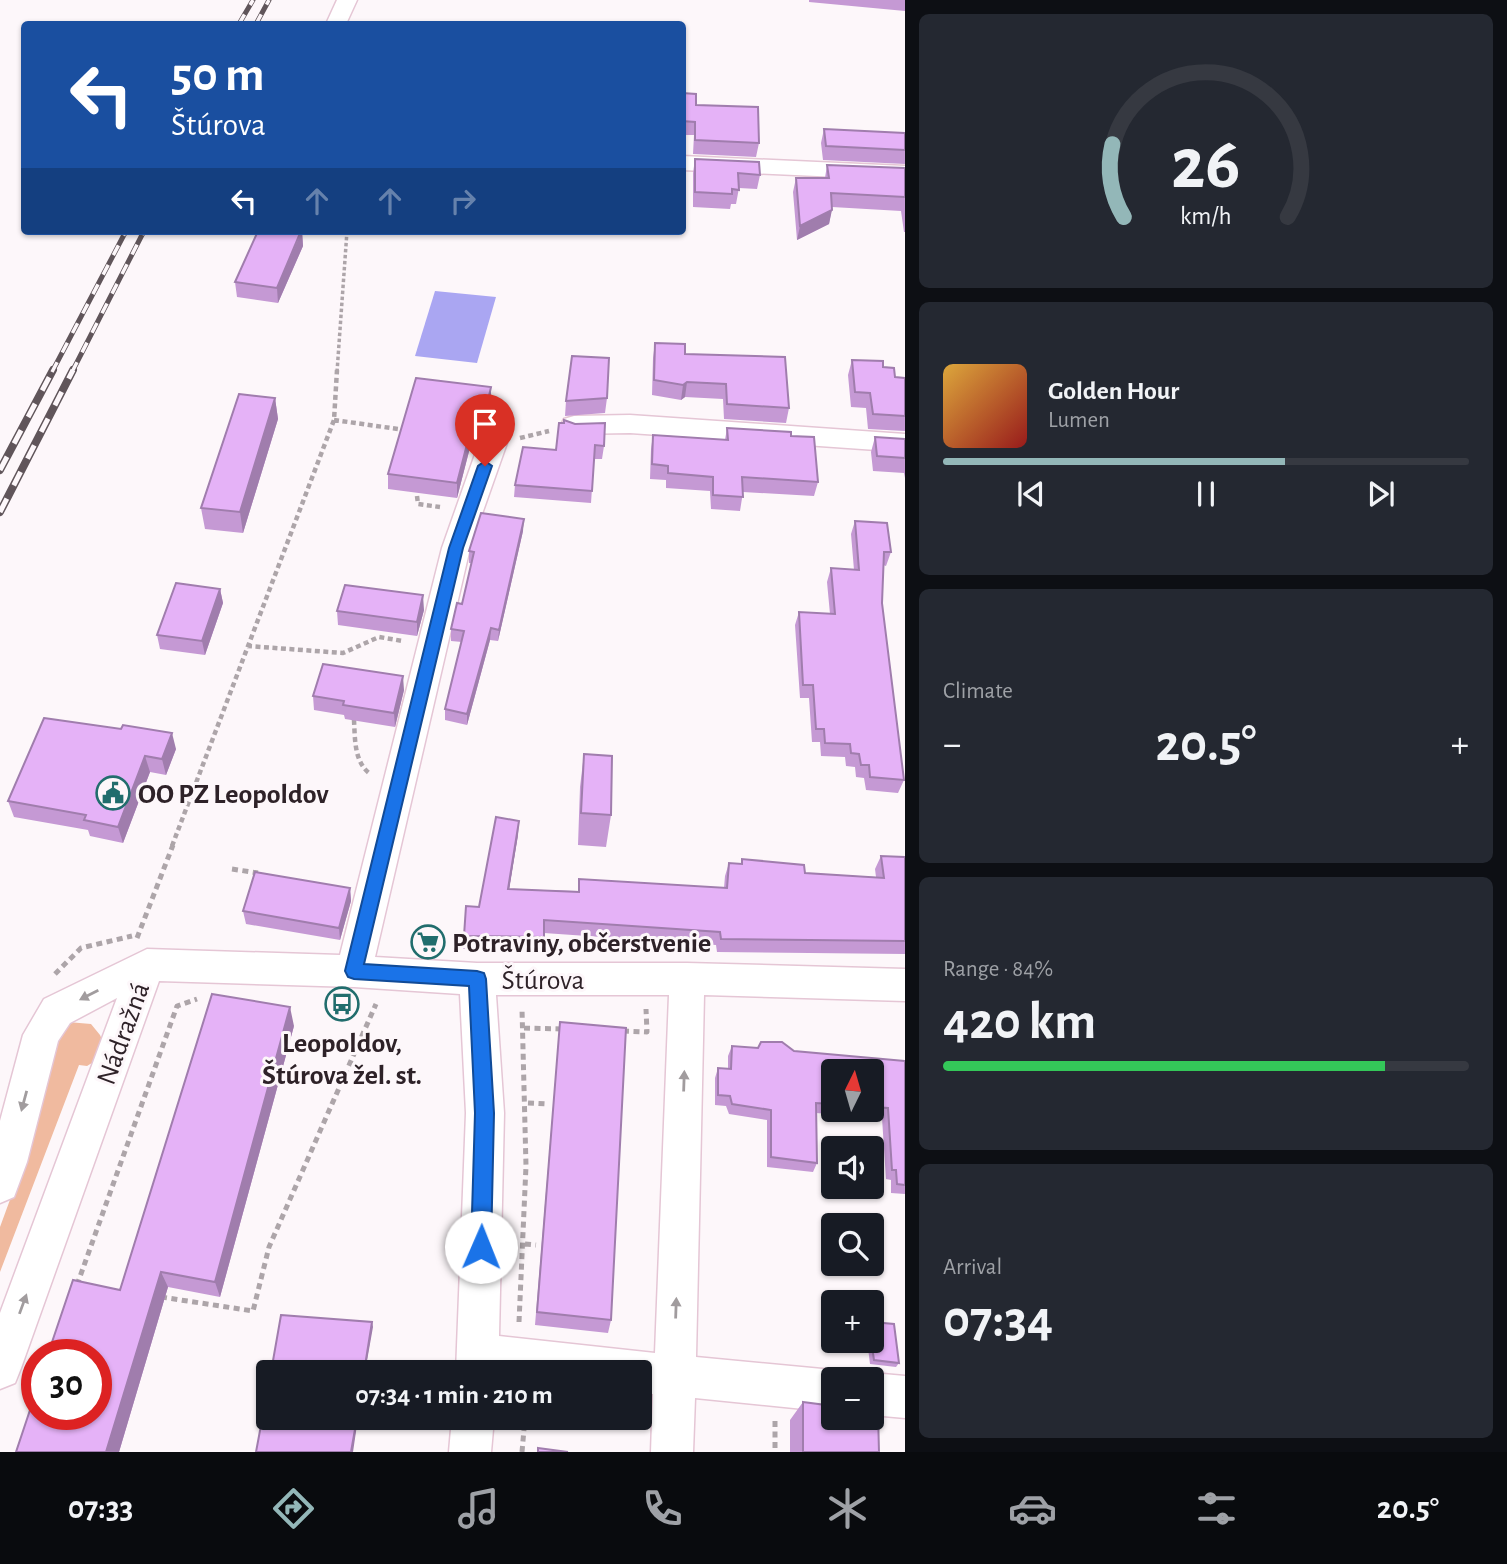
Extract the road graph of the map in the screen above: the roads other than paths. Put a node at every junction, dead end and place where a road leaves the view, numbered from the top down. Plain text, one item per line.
1 (347, 0) edge
2 (337, 21) edge
3 (686, 163) edge
4 (905, 173) edge
5 (574, 425) edge
6 (493, 443) road end
7 (905, 443) edge
8 (147, 965) junction
9 (687, 979) junction
10 (361, 985) junction
11 (905, 985) edge
12 (478, 990) junction
13 (0, 1184) edge
14 (491, 1360) edge
15 (650, 1360) edge
16 (0, 1368) edge
17 (652, 1374) edge
18 (652, 1384) edge
19 (821, 1390) edge
20 (884, 1395) edge
21 (905, 1397) edge
22 (472, 1430) edge
23 (470, 1452) edge
24 (672, 1452) edge

1 - 2 street
3 - 4 street
5 - 7 street
6 - 10 street
8 - 10 street, Štúrova
8 -> 13 street, Nádražná
16 -> 8 street, Nádražná
9 - 11 street, Štúrova
9 - 12 street, Štúrova
15 -> 9 street
10 - 12 street, Štúrova
12 - 14 street
17 - 19 street
18 - 24 street
20 - 21 street
22 - 23 street

